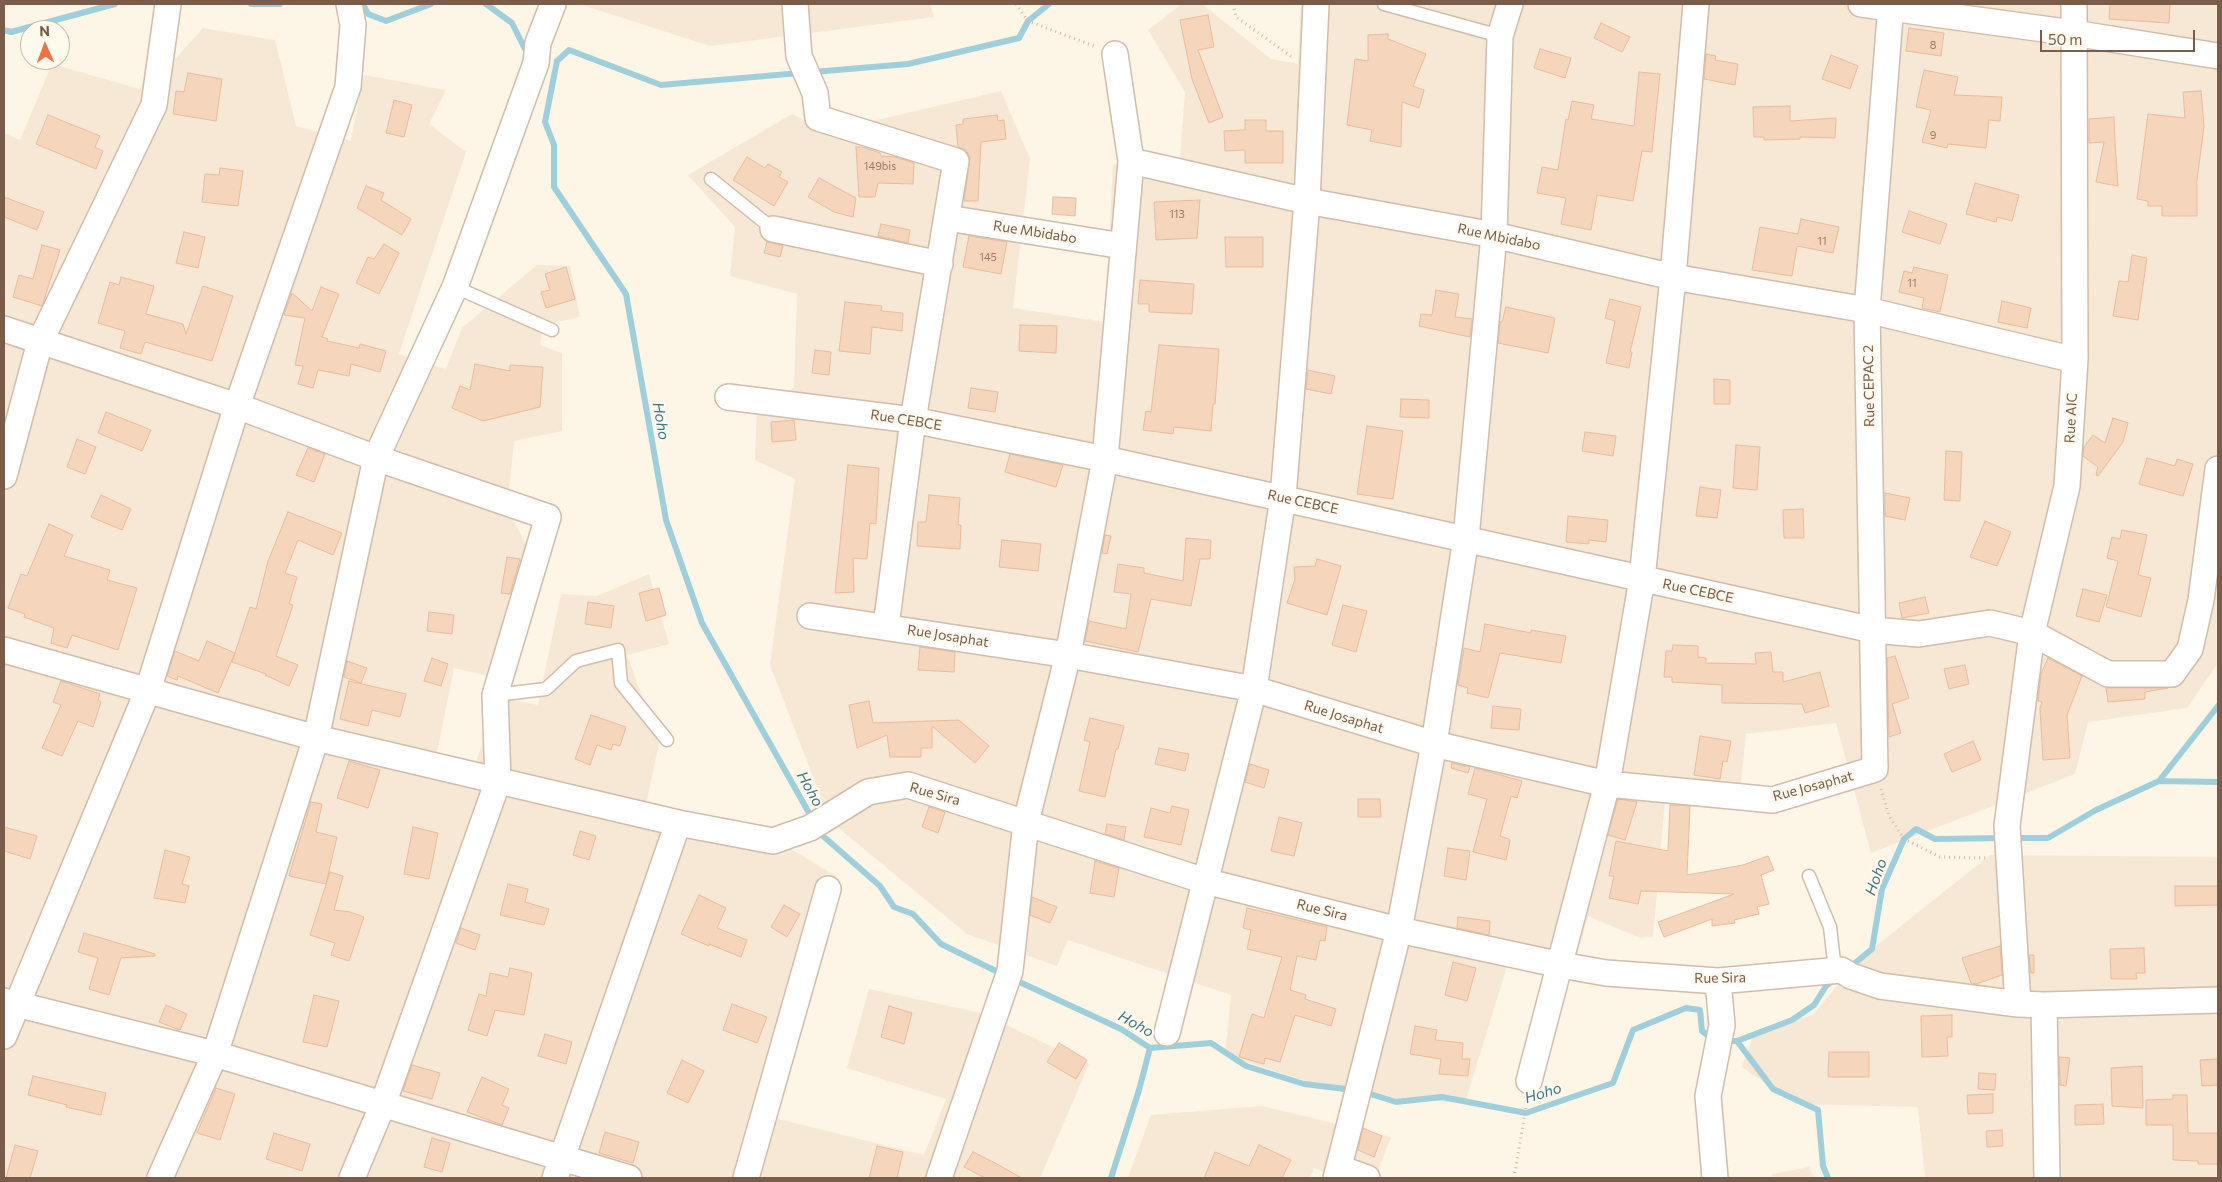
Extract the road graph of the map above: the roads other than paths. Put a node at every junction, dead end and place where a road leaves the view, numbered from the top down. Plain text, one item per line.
1 (349, 4) edge
2 (553, 4) edge
3 (795, 4) edge
4 (1316, 4) edge
5 (1384, 4) edge
6 (1510, 4) edge
7 (1696, 4) edge
8 (1861, 4) edge
9 (2074, 4) edge
10 (1891, 6) edge
11 (168, 9) edge
12 (2073, 33) junction
13 (1500, 36) junction
14 (1115, 54) road end
15 (2218, 56) edge
16 (1131, 162) junction
17 (711, 179) dead end
18 (1307, 201) junction
19 (947, 218) junction
20 (773, 228) joint
21 (1494, 235) junction
22 (1123, 246) junction
23 (940, 264) junction
24 (1673, 277) junction
25 (455, 287) junction
26 (1867, 310) junction
27 (4, 329) edge
28 (552, 330) dead end
29 (40, 342) junction
30 (2075, 360) junction
31 (728, 397) dead end
32 (237, 406) junction
33 (913, 420) junction
34 (376, 458) junction
35 (1105, 459) junction
36 (2218, 469) edge
37 (4, 476) edge
38 (1283, 497) junction
39 (1466, 538) junction
40 (1642, 579) junction
41 (810, 616) dead end
42 (886, 626) junction
43 (1873, 630) junction
44 (2032, 634) junction
45 (4, 650) edge
46 (1068, 655) junction
47 (148, 690) junction
48 (1254, 690) junction
49 (496, 695) junction
50 (316, 738) junction
51 (667, 740) dead end
52 (1434, 744) junction
53 (1875, 769) joint
54 (498, 781) junction
55 (1607, 784) junction
56 (1026, 822) junction
57 (678, 823) junction
58 (1809, 876) dead end
59 (1205, 881) junction
60 (828, 889) dead end
61 (1399, 930) junction
62 (1561, 966) junction
63 (1842, 972) junction
64 (1718, 981) junction
65 (2218, 1000) edge
66 (10, 1003) edge
67 (2018, 1004) junction
68 (2044, 1005) junction
69 (1167, 1033) dead end
70 (4, 1036) edge
71 (215, 1054) junction
72 (1529, 1081) road end
73 (383, 1104) junction
74 (559, 1168) edge
75 (1338, 1173) edge
76 (160, 1178) edge
77 (352, 1178) edge
78 (629, 1178) edge
79 (746, 1178) edge
80 (939, 1178) edge
81 (1367, 1178) edge
82 (1715, 1178) edge
83 (2047, 1178) edge

1 - 32 street
2 - 25 street
3 - 19 street
4 - 18 street
5 - 13 lane
6 - 13 street
7 - 24 street
8 - 10 street
9 - 12 street, Rue AIC
10 - 12 street
10 - 26 street, Rue CEPAC 2
11 - 29 street
12 - 15 street
12 - 30 street, Rue AIC
13 - 21 street
14 - 16 street
16 - 18 street, Rue Mbidabo
16 - 22 street
17 - 20 lane
18 - 21 street, Rue Mbidabo
18 - 38 street
19 - 22 street, Rue Mbidabo
19 - 23 street
20 - 23 street
21 - 24 street, Rue Mbidabo
21 - 39 street
22 - 35 street
23 - 33 street
24 - 26 street, Rue Mbidabo
24 - 40 street
25 - 28 lane
25 - 34 street
26 - 30 street, Rue Mbidabo
26 - 43 street, Rue CEPAC 2
27 - 29 street
29 - 32 street
29 - 37 street
30 - 44 street, Rue AIC
31 - 33 street, Rue CEBCE
32 - 34 street
32 - 47 street
33 - 35 street, Rue CEBCE
33 - 42 street
34 - 49 street
34 - 50 street
35 - 38 street, Rue CEBCE
35 - 46 street
36 - 44 street, Rue CEBCE
38 - 39 street, Rue CEBCE
38 - 48 street
39 - 40 street, Rue CEBCE
39 - 52 street
40 - 43 street, Rue CEBCE
40 - 55 street
41 - 42 street, Rue Josaphat
42 - 46 street, Rue Josaphat
43 - 44 street, Rue CEBCE
43 - 53 street, Rue CEPAC 2
44 - 67 street, Rue AIC
45 - 47 street, Rue Sira
46 - 48 street, Rue Josaphat
46 - 56 street
47 - 50 street, Rue Sira
47 - 66 street
48 - 52 street, Rue Josaphat
48 - 59 street
49 - 51 lane
49 - 54 street
50 - 54 street, Rue Sira
50 - 71 street
52 - 55 street, Rue Josaphat
52 - 61 street
53 - 55 street, Rue Josaphat
54 - 57 street, Rue Sira
54 - 73 street
55 - 62 street
56 - 57 street, Rue Sira
56 - 59 street, Rue Sira
56 - 80 street
57 - 74 street
58 - 63 lane
59 - 61 street, Rue Sira
59 - 69 street
60 - 79 street
61 - 62 street, Rue Sira
61 - 75 street
62 - 64 street, Rue Sira
62 - 72 street
63 - 64 street, Rue Sira
63 - 67 street
64 - 82 street
65 - 68 street
66 - 70 street
66 - 71 street
67 - 68 street
68 - 83 street
71 - 73 street
71 - 76 street
73 - 74 street
73 - 77 street
74 - 78 street
75 - 81 street

